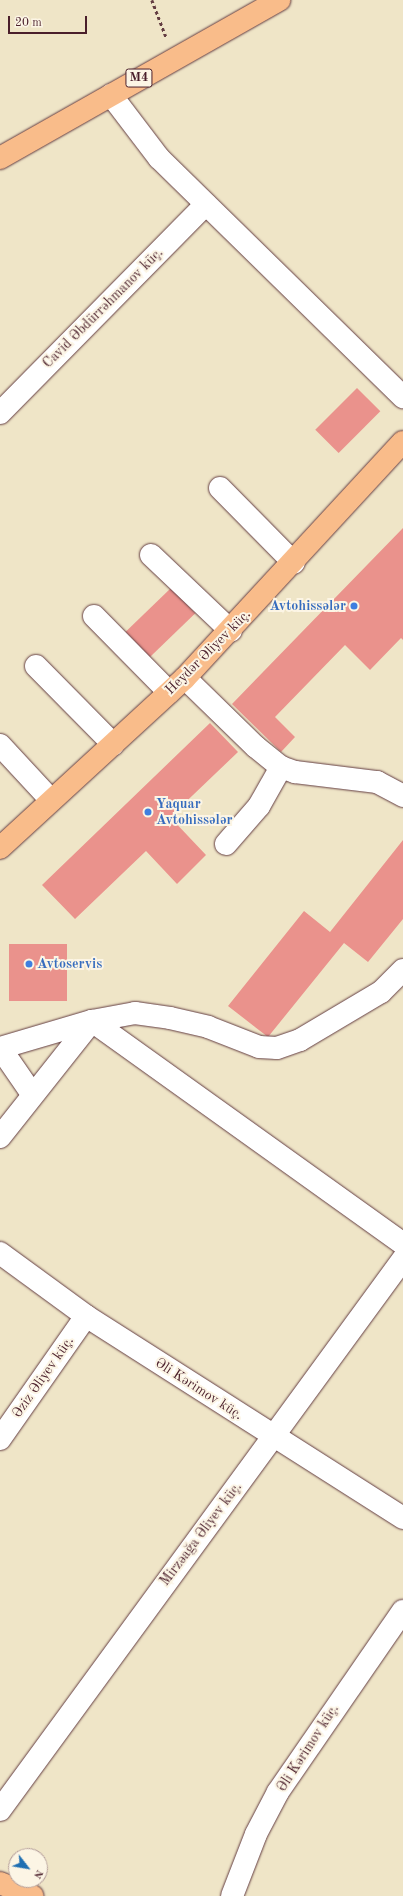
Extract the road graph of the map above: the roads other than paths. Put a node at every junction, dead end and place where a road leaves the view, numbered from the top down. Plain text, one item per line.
1 (260, 0) edge
2 (279, 0) edge
3 (182, 53) junction
4 (111, 95) junction
5 (0, 158) edge
6 (206, 204) junction
7 (403, 397) edge
8 (0, 413) edge
9 (403, 442) edge
10 (220, 488) dead end
11 (151, 555) dead end
12 (294, 563) junction
13 (94, 616) dead end
14 (231, 631) junction
15 (36, 666) dead end
16 (177, 685) junction
17 (112, 744) junction
18 (0, 745) edge
19 (281, 767) junction
20 (403, 796) edge
21 (51, 800) junction
22 (226, 844) dead end
23 (0, 848) edge
24 (403, 970) edge
25 (92, 1021) junction
26 (0, 1049) edge
27 (32, 1094) junction
28 (0, 1137) edge
29 (403, 1244) edge
30 (0, 1253) edge
31 (403, 1259) edge
32 (86, 1316) junction
33 (273, 1436) junction
34 (0, 1439) edge
35 (403, 1518) edge
36 (403, 1611) edge
37 (0, 1810) edge
38 (0, 1883) edge
39 (26, 1895) edge
40 (232, 1896) edge

1 - 3 main road, M4
2 - 3 main road, M4
3 - 4 main road, M4
4 - 5 main road, M4
4 - 6 street
6 - 7 street
6 - 8 street, Cavid Əbdürrəhmanov küç.
9 - 12 main road, Heydər Əliyev küç.
10 - 12 street
11 - 14 street
12 - 14 main road, Heydər Əliyev küç.
13 - 16 street
14 - 16 main road, Heydər Əliyev küç.
15 - 17 street
16 - 17 main road, Heydər Əliyev küç.
16 - 19 street
17 - 21 main road, Heydər Əliyev küç.
18 - 21 street
19 - 20 street
19 - 22 street
21 - 23 main road, Heydər Əliyev küç.
24 - 25 street
25 - 26 street
25 - 27 street
25 - 29 street
26 - 27 street
27 - 28 street
30 - 32 street, Əli Kərimov küç.
31 - 33 street, Mirzəağa Əliyev küç.
32 - 33 street, Əli Kərimov küç.
32 - 34 street, Əziz Əliyev küç.
33 - 35 street, Əli Kərimov küç.
33 - 37 street, Mirzəağa Əliyev küç.
36 - 40 street, Əli Kərimov küç.
38 - 39 main road

